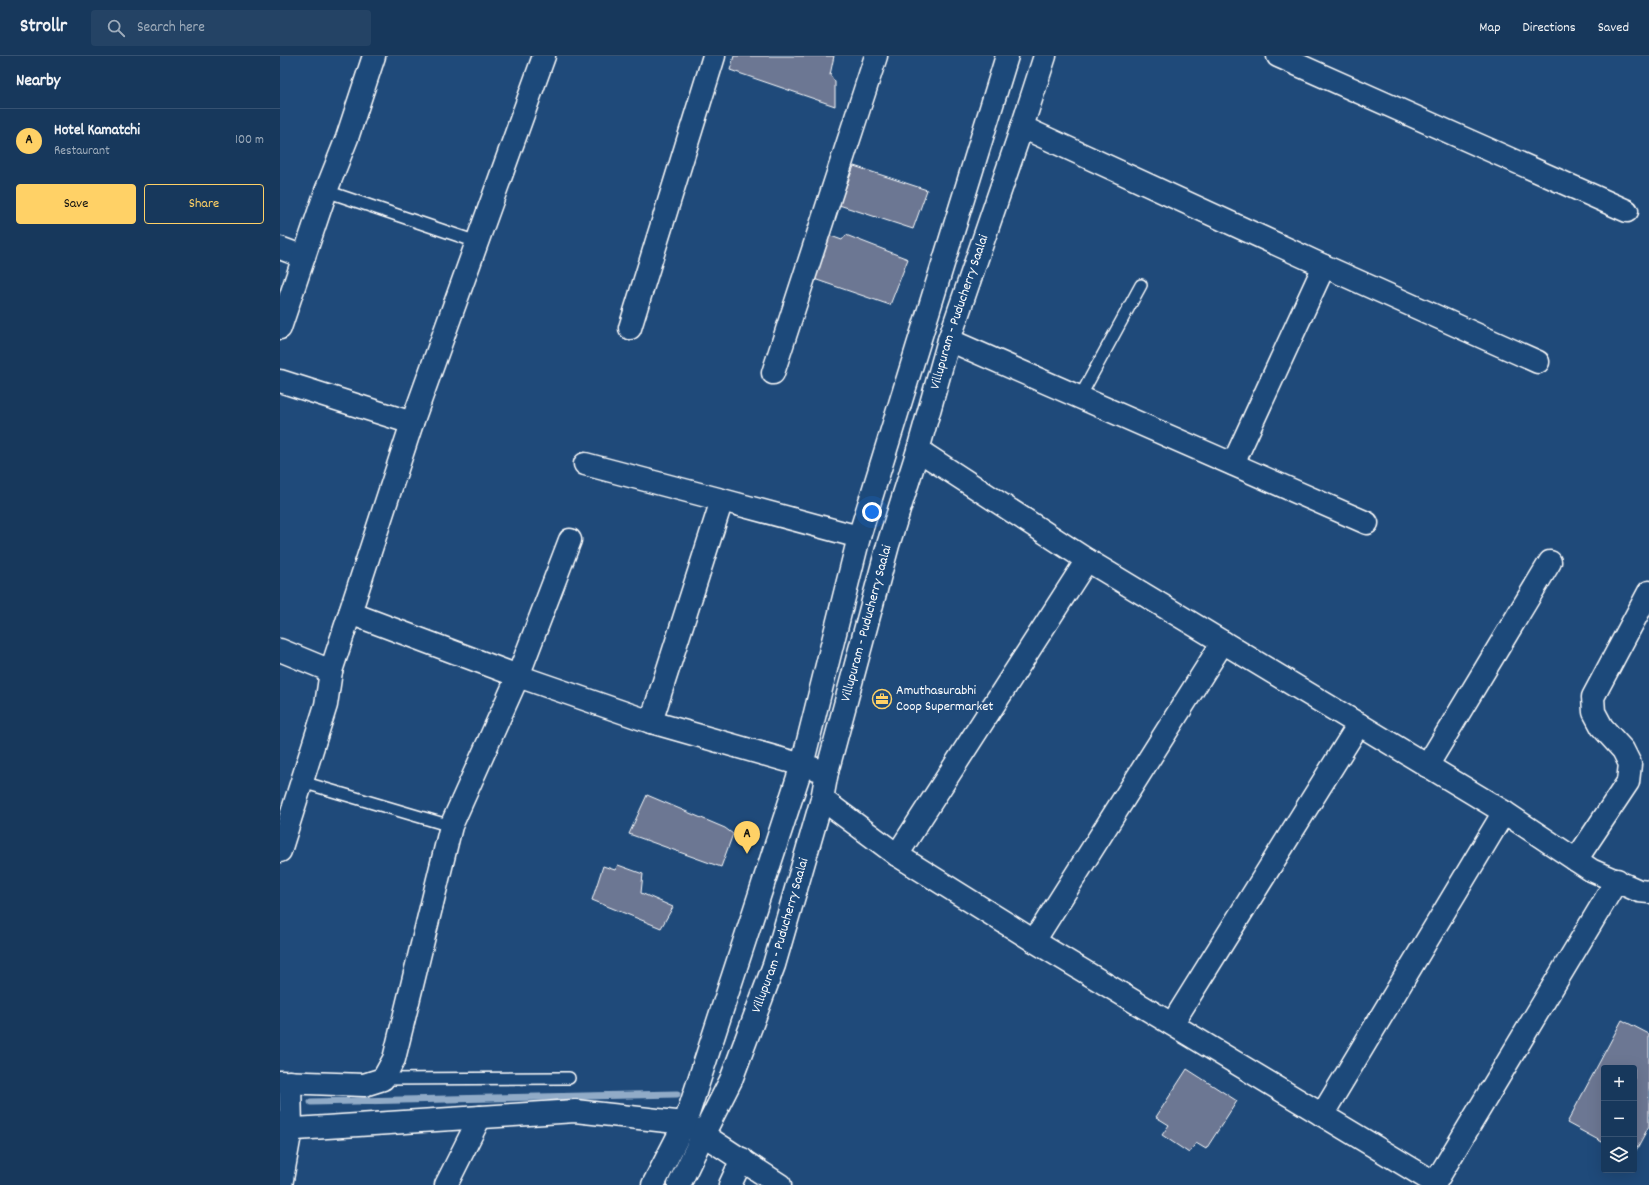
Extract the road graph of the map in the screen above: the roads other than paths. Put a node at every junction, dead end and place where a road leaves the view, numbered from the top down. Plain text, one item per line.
1 (374, 56) edge
2 (544, 56) edge
3 (714, 56) edge
4 (876, 56) edge
5 (1008, 56) edge
6 (1045, 56) edge
7 (1278, 56) edge
8 (1022, 127) junction
9 (326, 191) junction
10 (1627, 211) dead end
11 (477, 242) junction
12 (280, 248) edge
13 (304, 257) junction
14 (1324, 266) junction
15 (1141, 285) dead end
16 (280, 328) edge
17 (630, 328) dead end
18 (949, 340) junction
19 (1538, 362) dead end
20 (774, 373) dead end
21 (280, 381) edge
22 (1080, 397) junction
23 (412, 423) junction
24 (918, 450) junction
25 (585, 464) dead end
26 (1233, 464) junction
27 (722, 500) junction
28 (1367, 523) dead end
29 (859, 537) junction
30 (570, 540) dead end
31 (1086, 560) junction
32 (1550, 562) dead end
33 (1649, 592) edge
34 (350, 613) junction
35 (1223, 642) junction
36 (280, 650) edge
37 (331, 671) junction
38 (518, 676) junction
39 (651, 722) junction
40 (1359, 724) junction
41 (802, 765) junction
42 (1427, 766) junction
43 (827, 772) junction
44 (302, 782) junction
45 (822, 799) junction
46 (1504, 812) junction
47 (451, 826) junction
48 (280, 851) edge
49 (897, 855) junction
50 (1576, 860) junction
51 (1617, 880) junction
52 (1649, 892) edge
53 (1034, 941) junction
54 (1172, 1024) junction
55 (383, 1078) junction
56 (569, 1078) dead end
57 (285, 1082) edge
58 (1322, 1115) junction
59 (480, 1117) junction
60 (694, 1129) junction
61 (285, 1130) edge
62 (742, 1159) junction
63 (281, 1185) edge
64 (446, 1185) edge
65 (653, 1185) edge
66 (679, 1185) edge
67 (730, 1185) edge
68 (780, 1185) edge

1 - 9 main road
2 - 11 main road
3 - 17 main road
4 - 20 main road
5 - 29 main road
6 - 8 main road, Villupuram - Puducherry Saalai
7 - 10 main road
8 - 14 main road
8 - 18 main road, Villupuram - Puducherry Saalai
9 - 11 lane
9 - 13 main road
11 - 23 main road
12 - 13 main road
13 - 16 main road
14 - 19 main road
14 - 26 main road
15 - 22 lane
18 - 22 main road
18 - 24 main road, Villupuram - Puducherry Saalai
21 - 23 main road
22 - 26 main road
23 - 34 main road
24 - 31 main road
24 - 43 main road, Villupuram - Puducherry Saalai
25 - 27 main road
26 - 28 main road
27 - 29 main road
27 - 39 main road
29 - 41 main road
30 - 38 main road
31 - 35 main road
31 - 49 main road
32 - 42 main road
33 - 50 main road
34 - 37 main road
34 - 38 main road
35 - 40 main road
35 - 53 main road
36 - 37 main road
37 - 44 main road
38 - 39 main road
38 - 47 main road
39 - 41 main road
40 - 42 main road
40 - 54 main road
41 - 43 main road
41 - 60 main road
42 - 46 main road
43 - 45 main road, Villupuram - Puducherry Saalai
44 - 47 lane
44 - 48 main road
45 - 49 main road
45 - 60 main road, Villupuram - Puducherry Saalai
46 - 50 main road
46 - 58 main road
47 - 55 main road
49 - 53 main road
50 - 51 main road
51 - 52 main road
51 - 58 main road
53 - 54 main road
54 - 58 main road
55 - 56 lane
55 - 57 main road
57 - 61 main road
59 - 60 main road
59 - 61 main road
59 - 64 main road
60 - 62 main road
60 - 65 main road, Villupuram - Puducherry Saalai
60 - 66 main road, Villupuram - Puducherry Saalai
61 - 63 main road
62 - 67 main road
62 - 68 main road

